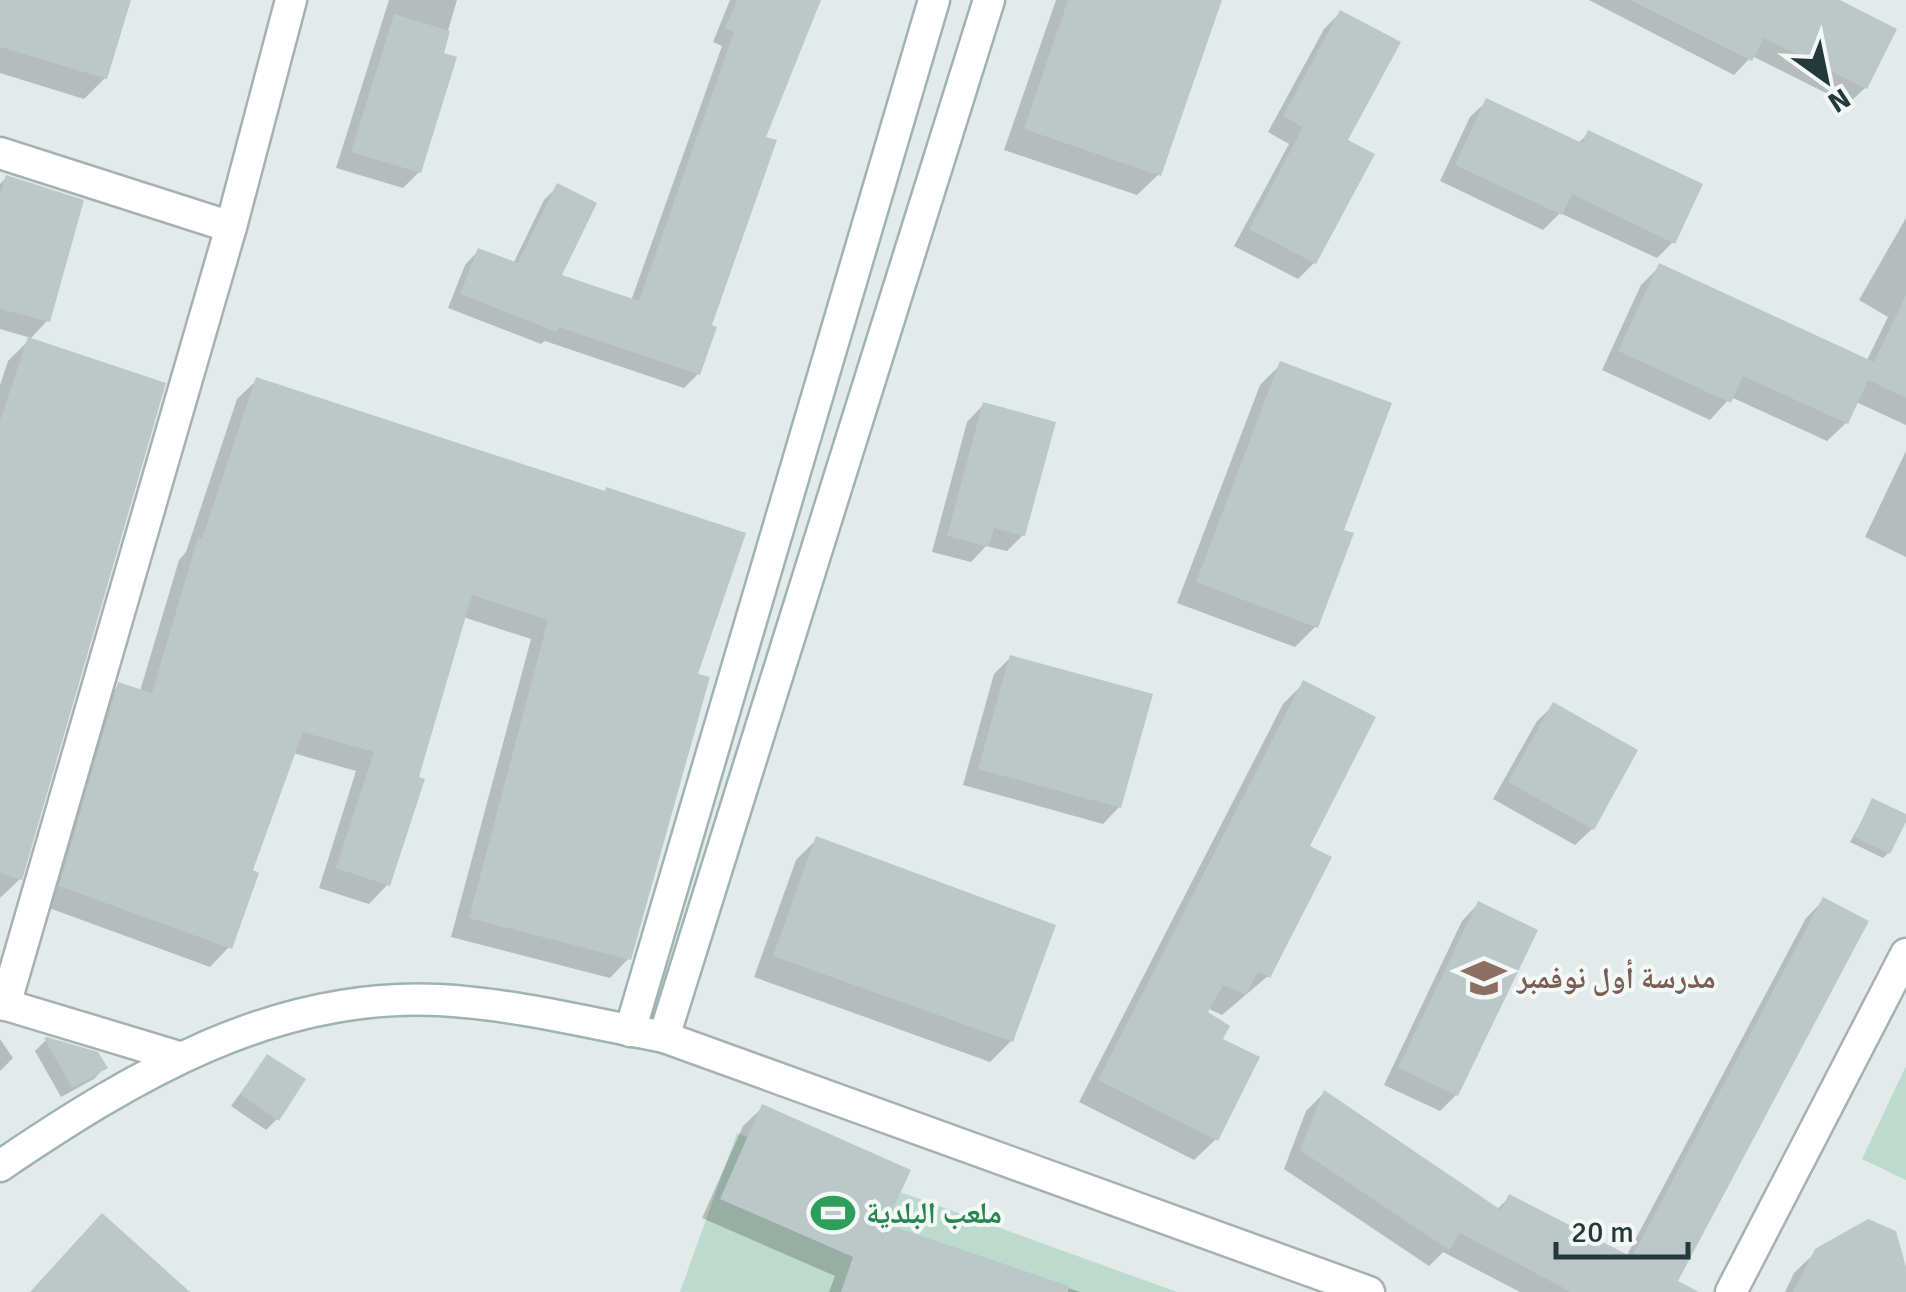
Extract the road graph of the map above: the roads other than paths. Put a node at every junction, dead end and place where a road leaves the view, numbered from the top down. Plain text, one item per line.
1 (291, 0) edge
2 (934, 0) edge
3 (989, 0) edge
4 (0, 153) edge
5 (231, 227) junction
6 (1906, 954) edge
7 (2, 1004) edge
8 (630, 1031) junction
9 (664, 1038) junction
10 (179, 1057) junction
11 (0, 1166) edge
12 (1369, 1292) edge
13 (1731, 1292) edge

1 - 5 street
2 - 8 street
3 - 9 street
4 - 5 street
5 - 7 street
6 - 13 street
7 - 10 street
8 - 9 street
8 - 10 street
9 - 12 street
10 - 11 street

